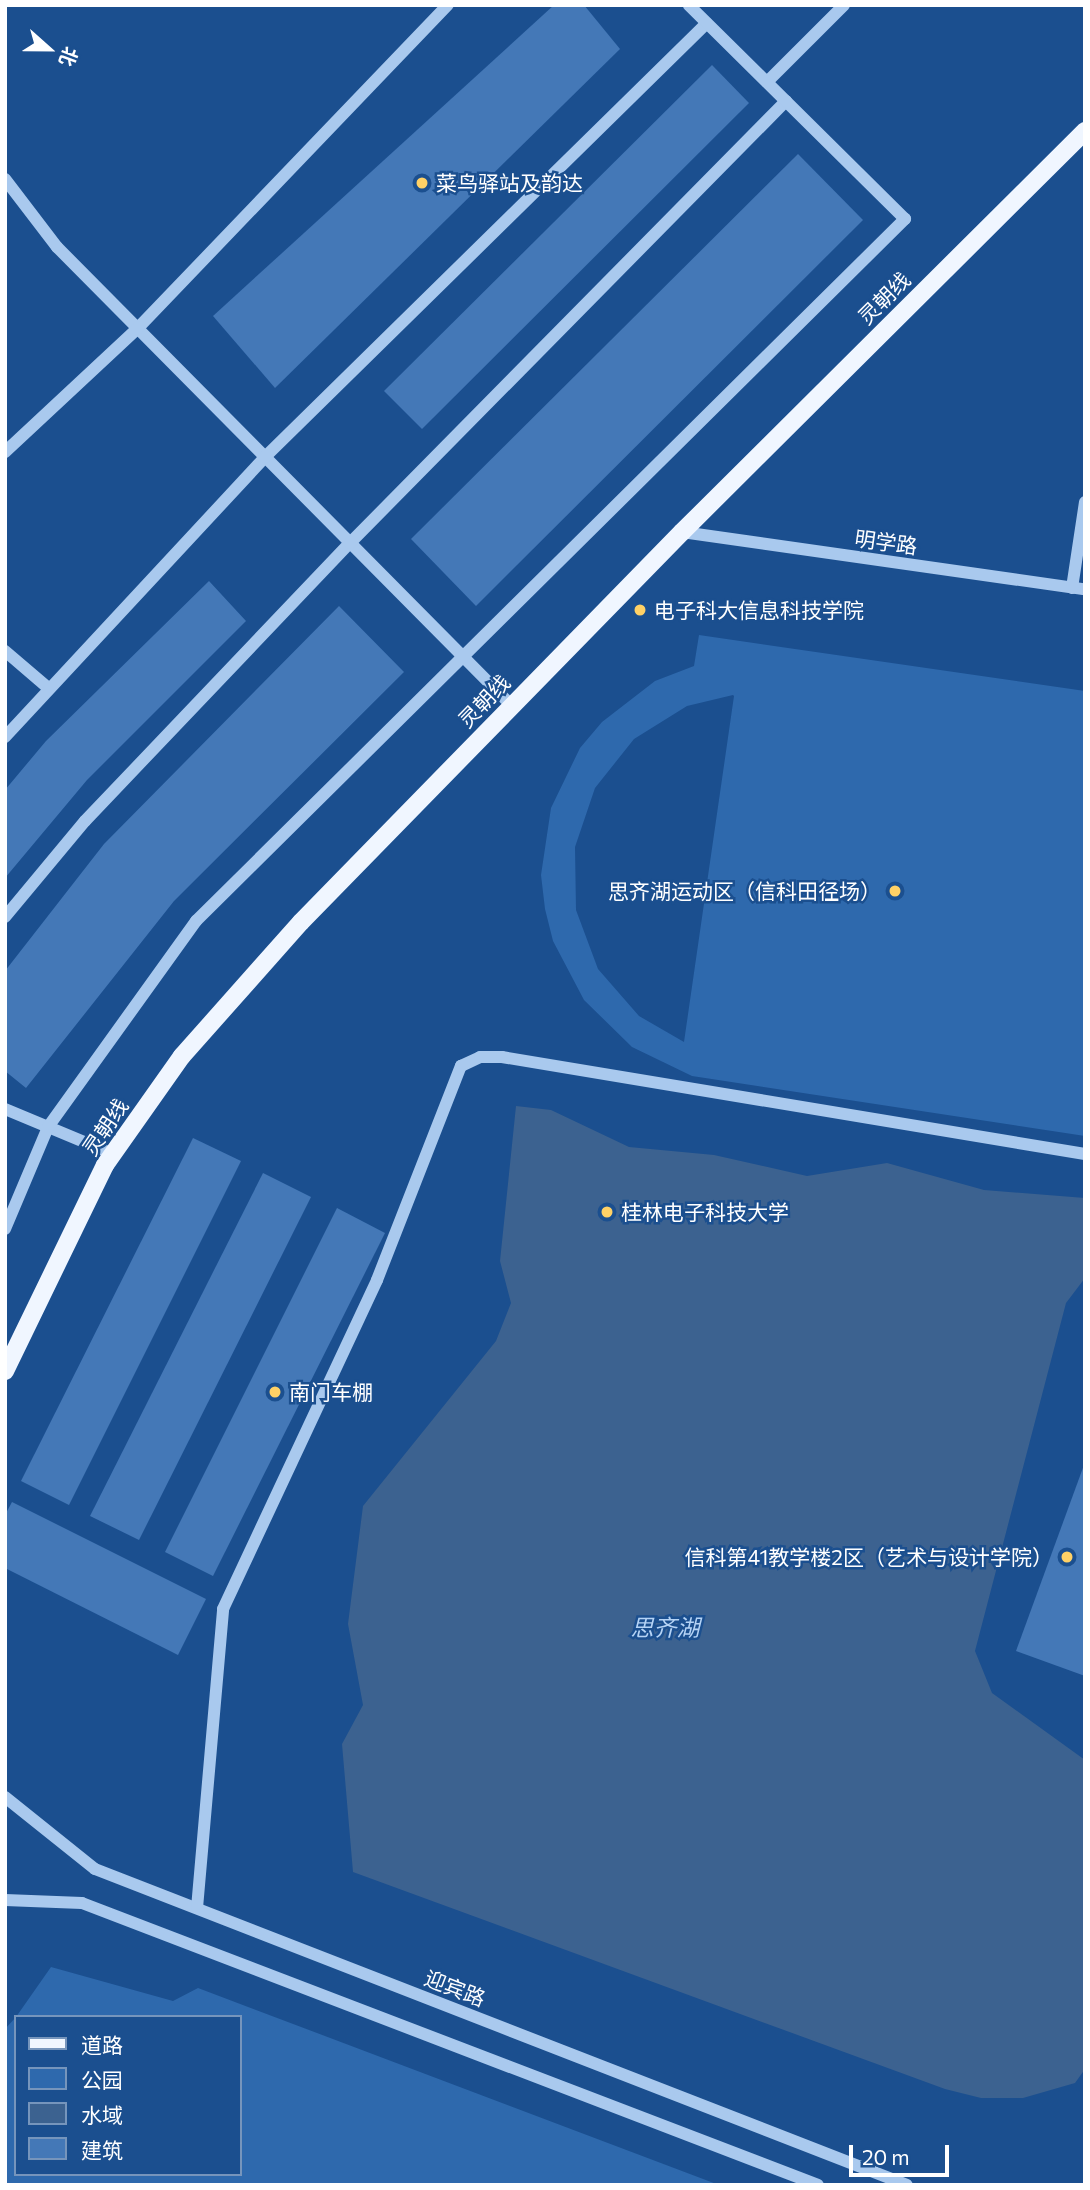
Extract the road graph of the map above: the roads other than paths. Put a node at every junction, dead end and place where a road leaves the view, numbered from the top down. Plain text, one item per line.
1 (449, 5) edge
2 (690, 5) edge
3 (844, 5) edge
4 (707, 23) junction
5 (766, 82) junction
6 (786, 101) junction
7 (1085, 131) edge
8 (5, 179) edge
9 (137, 329) junction
10 (5, 452) edge
11 (265, 457) junction
12 (1085, 502) edge
13 (682, 531) junction
14 (350, 543) junction
15 (1078, 589) edge
16 (5, 651) edge
17 (463, 657) junction
18 (46, 686) junction
19 (512, 706) junction
20 (5, 737) edge
21 (5, 917) edge
22 (5, 1109) edge
23 (48, 1127) junction
24 (1085, 1153) edge
25 (113, 1154) junction
26 (5, 1229) edge
27 (5, 1371) edge
28 (5, 1797) edge
29 (5, 1900) edge
30 (197, 1908) junction
31 (818, 2185) edge
32 (907, 2185) edge

1 - 9 street
2 - 4 street
3 - 5 street
4 - 5 street
4 - 11 street
5 - 6 street
6 - 14 street
6 - 17 street
7 - 13 main road, 灵朝线
8 - 9 street
9 - 10 street
9 - 11 street
11 - 14 street
11 - 18 street
12 - 15 street
13 - 15 street, 明学路
13 - 19 main road, 灵朝线
14 - 17 street
14 - 21 street
16 - 18 street
17 - 19 street
17 - 23 street
18 - 20 street
19 - 25 main road, 灵朝线
22 - 23 street
23 - 25 street
23 - 26 street
24 - 30 street
25 - 27 main road, 灵朝线
28 - 30 street, 迎宾路
29 - 31 street
30 - 32 street, 迎宾路

